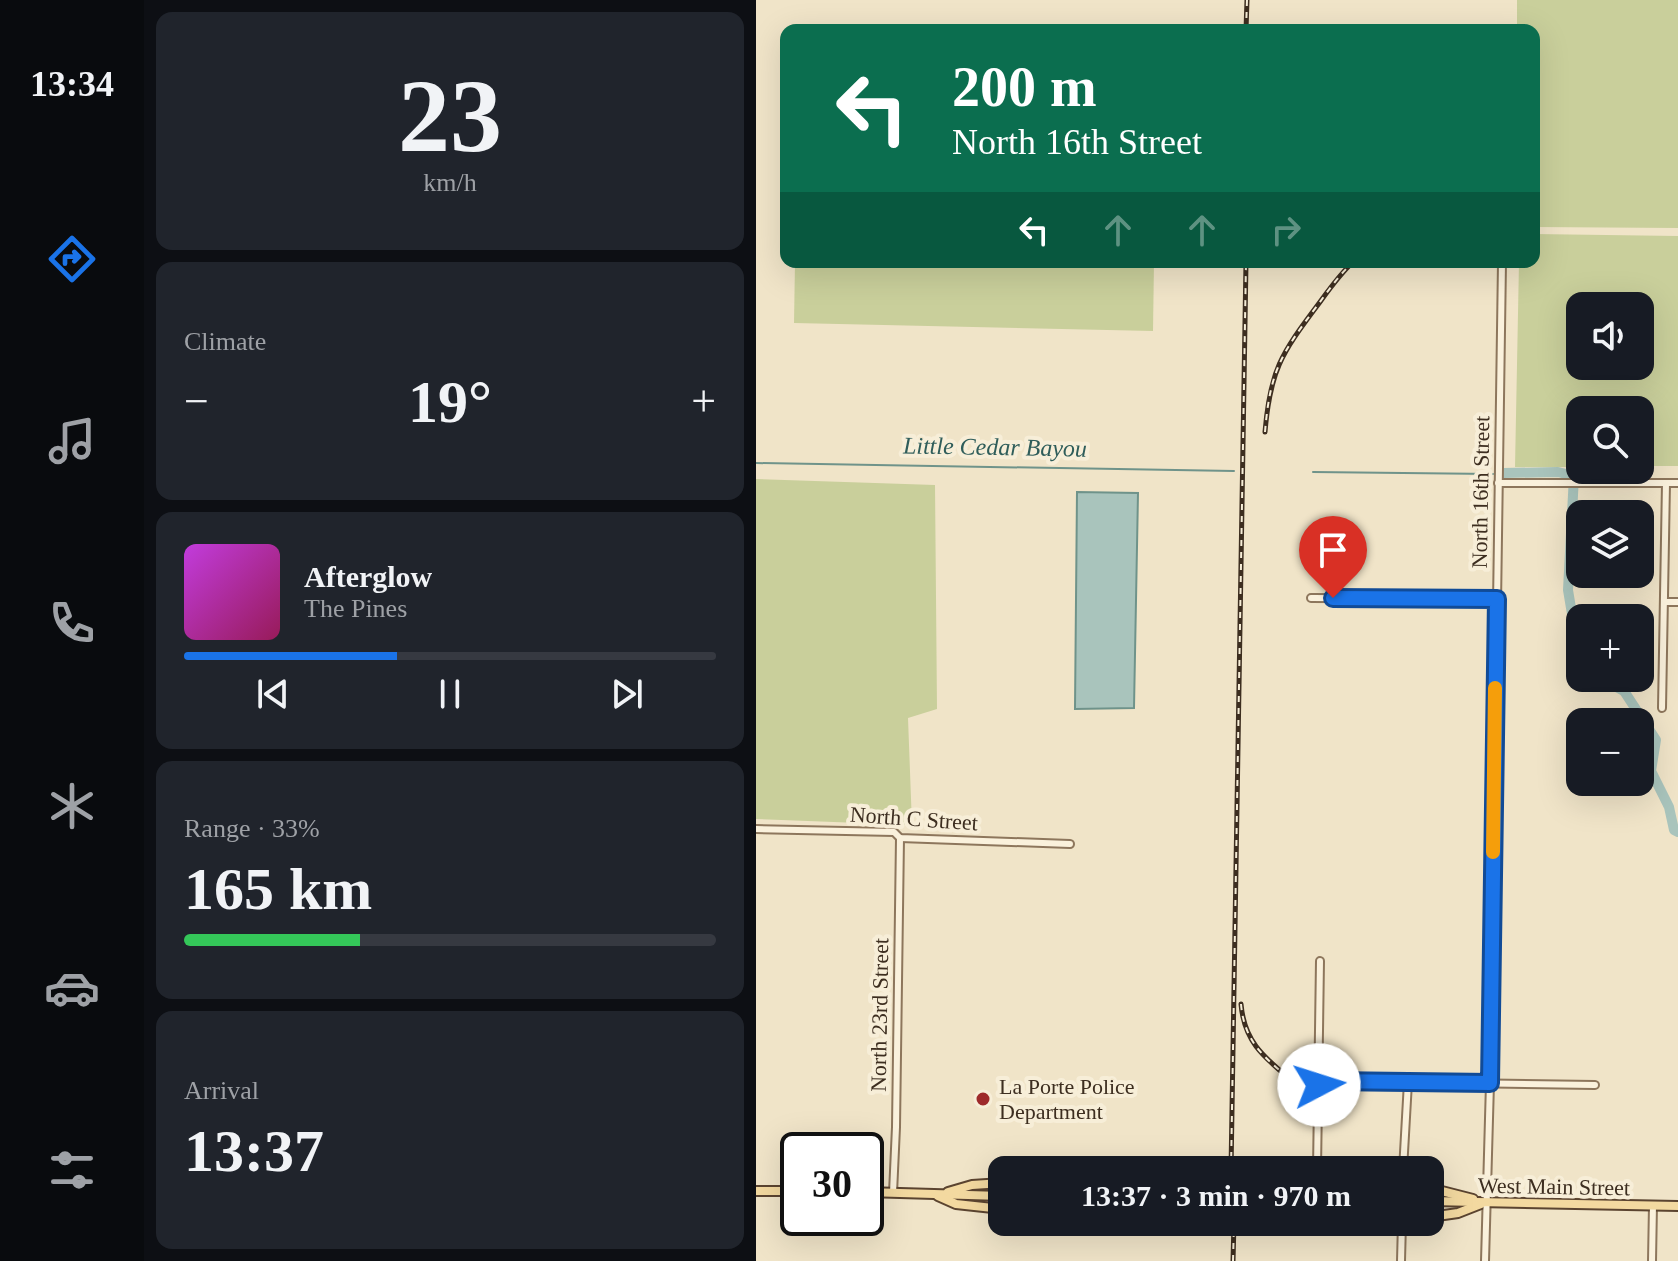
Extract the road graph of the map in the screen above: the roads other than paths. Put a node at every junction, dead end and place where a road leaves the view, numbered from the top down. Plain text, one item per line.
1 (1502, 268) edge
2 (1498, 483) junction
3 (1666, 483) junction
4 (1678, 483) edge
5 (1311, 598) dead end
6 (1497, 599) junction
7 (1664, 602) junction
8 (1678, 602) edge
9 (1662, 708) dead end
10 (756, 829) edge
11 (900, 838) junction
12 (1070, 844) dead end
13 (1320, 961) dead end
14 (1408, 1082) junction
15 (1490, 1083) junction
16 (1319, 1085) junction
17 (1595, 1085) dead end
18 (1317, 1156) edge
19 (1404, 1156) edge
20 (988, 1184) edge
21 (756, 1191) edge
22 (780, 1191) edge
23 (1444, 1192) edge
24 (884, 1193) edge
25 (893, 1193) junction
26 (937, 1194) junction
27 (988, 1196) edge
28 (1444, 1201) edge
29 (1485, 1202) junction
30 (1653, 1205) junction
31 (1678, 1206) edge
32 (988, 1207) edge
33 (1444, 1215) edge
34 (1402, 1236) edge
35 (1401, 1261) edge
36 (1485, 1261) edge
37 (1652, 1261) edge

1 - 2 street, North 16th Street
2 - 3 street
2 - 6 street, North 16th Street
3 - 4 street
3 - 7 street
5 - 6 street
6 - 15 street, North 16th Street
7 - 8 street
7 - 9 street
10 - 11 street, North C Street
11 - 12 street, North C Street
11 - 25 street, North 23rd Street
13 - 16 street
14 - 15 street
14 - 16 street
14 - 19 street
15 - 17 street
15 - 29 street, North 16th Street
16 - 18 street
20 - 26 main road
21 - 22 main road
23 - 29 main road
24 - 25 main road
25 - 26 main road
26 - 27 main road
26 - 32 main road
28 - 29 main road, West Main Street
29 - 30 main road, West Main Street
29 - 33 main road
29 - 36 street, North 16th Street
30 - 31 main road, West Main Street
30 - 37 street
34 - 35 street

